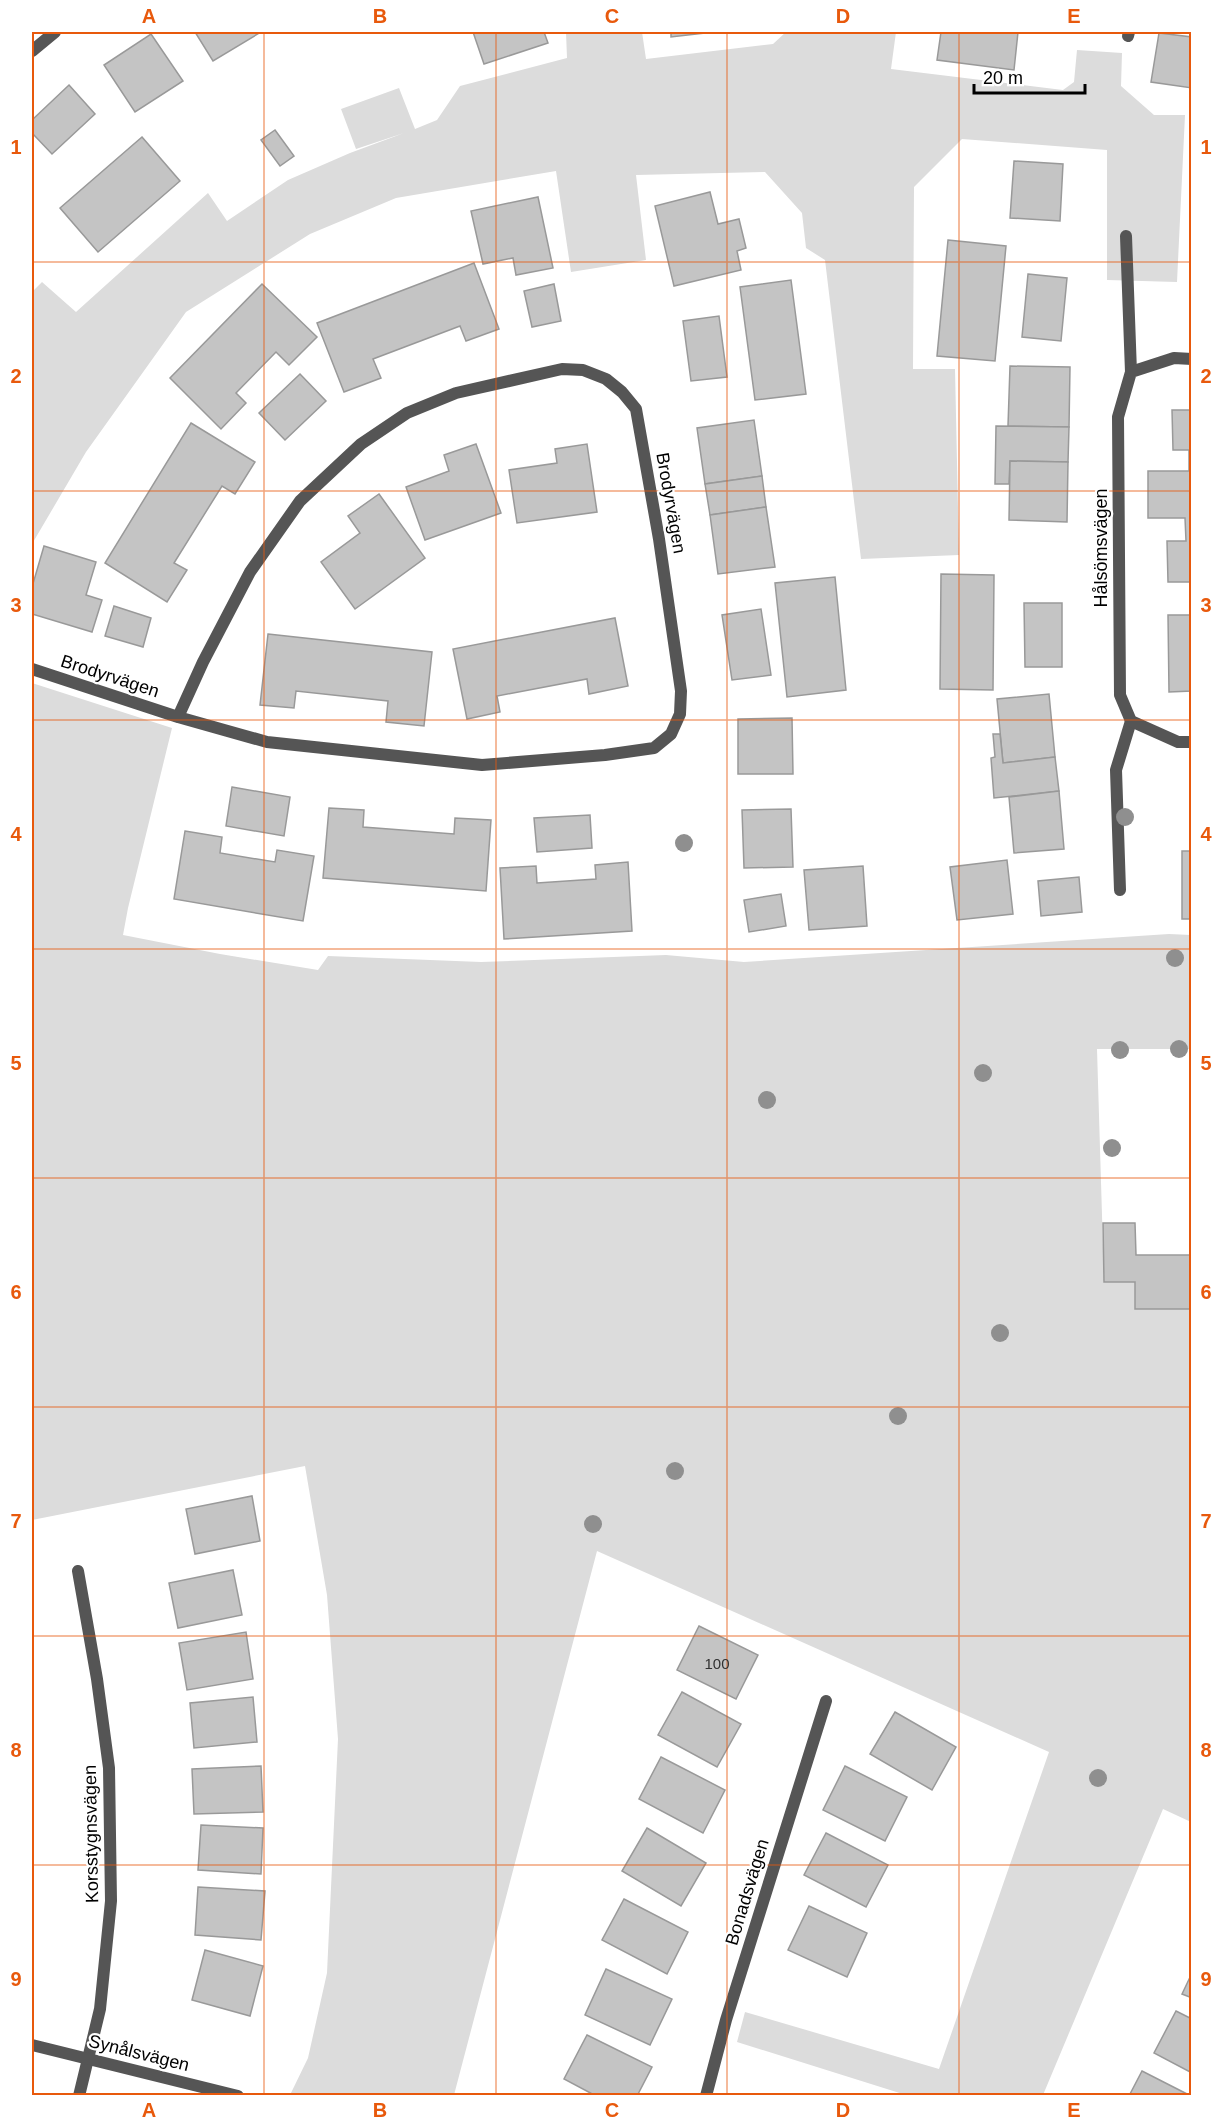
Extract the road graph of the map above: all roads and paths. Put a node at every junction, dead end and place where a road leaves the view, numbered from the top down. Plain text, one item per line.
1 (55, 32) edge
2 (32, 51) edge
3 (1126, 236) dead end
4 (1191, 359) edge
5 (1131, 372) junction
6 (32, 669) edge
7 (178, 717) junction
8 (1131, 721) junction
9 (1191, 742) edge
10 (1120, 890) dead end
11 (78, 1571) dead end
12 (826, 1701) dead end
13 (32, 2045) edge
14 (87, 2059) junction
15 (79, 2096) edge
16 (238, 2096) edge
17 (706, 2096) edge

1 - 2 street
3 - 5 street, Hålsömsvägen
4 - 5 street
5 - 8 street, Hålsömsvägen
6 - 7 street, Brodyrvägen
7 - 7 street, Brodyrvägen
8 - 9 street
8 - 10 street
11 - 14 street, Korsstygnsvägen
12 - 17 street, Bonadsvägen
13 - 14 street, Synålsvägen
14 - 15 street, Korsstygnsvägen
14 - 16 street, Synålsvägen

